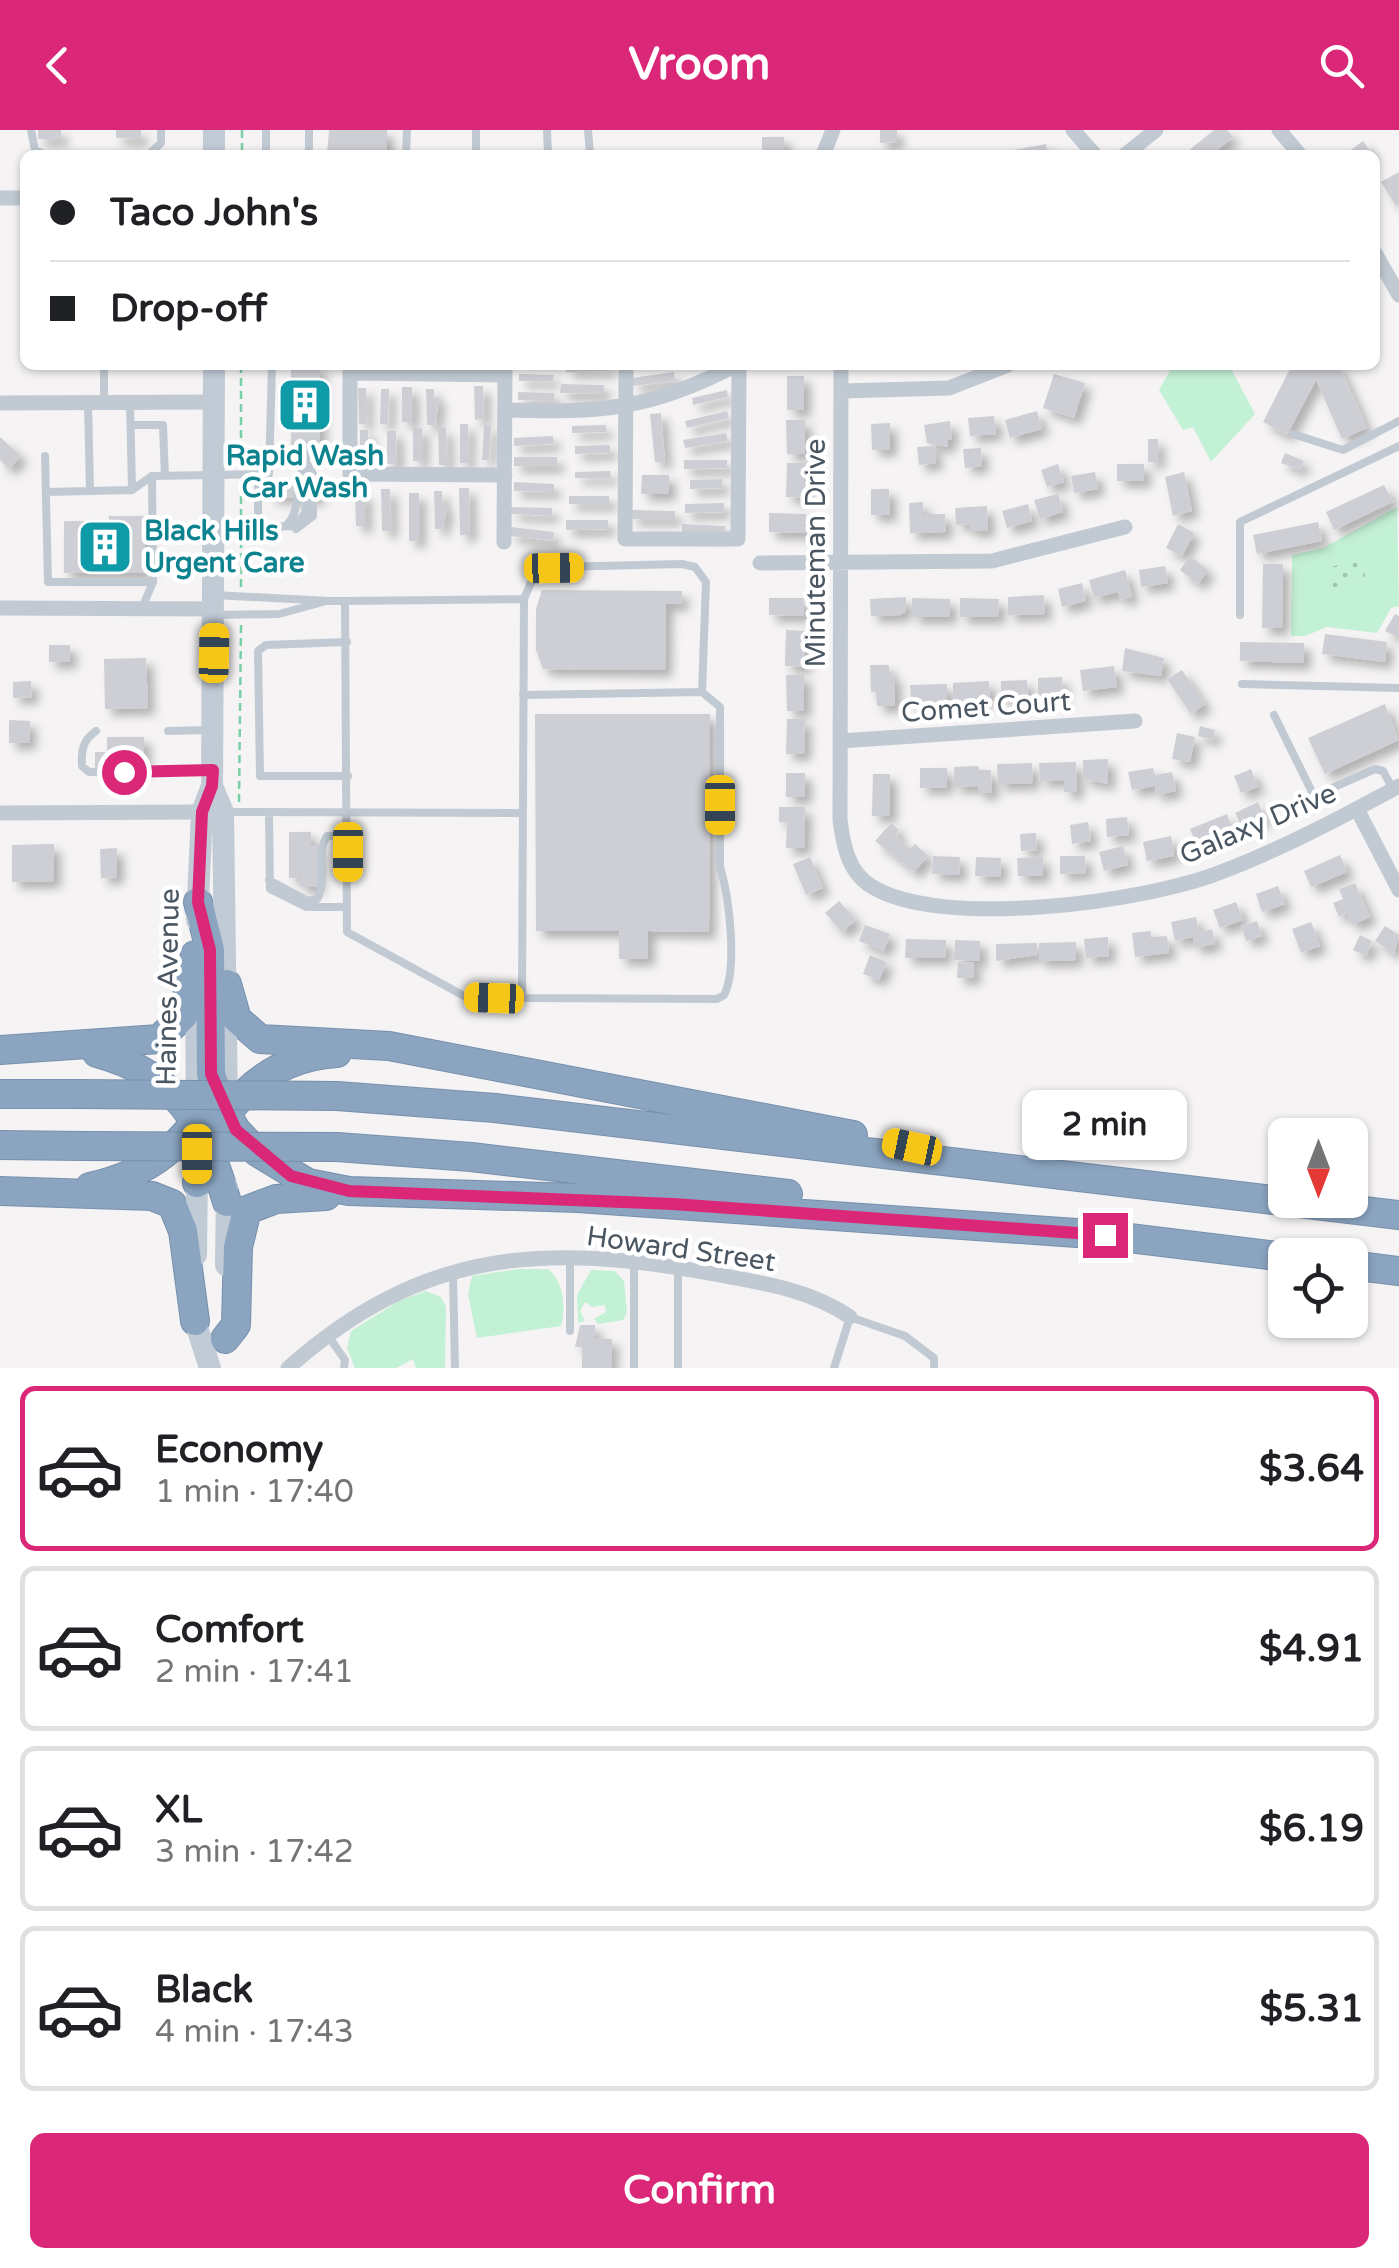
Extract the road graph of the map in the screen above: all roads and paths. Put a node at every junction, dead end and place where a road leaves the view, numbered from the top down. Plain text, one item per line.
1 (1073, 130) edge
2 (1156, 130) edge
3 (1280, 130) edge
4 (1091, 150) edge
5 (1130, 150) edge
6 (1296, 150) edge
7 (1380, 261) edge
8 (1399, 294) edge
9 (103, 370) edge
10 (214, 370) edge
11 (241, 370) edge
12 (272, 370) edge
13 (350, 370) edge
14 (505, 370) edge
15 (626, 370) edge
16 (727, 370) edge
17 (737, 370) edge
18 (842, 370) edge
19 (995, 370) edge
20 (842, 390) junction
21 (96, 402) junction
22 (130, 402) junction
23 (214, 402) junction
24 (0, 403) edge
25 (626, 408) junction
26 (505, 410) junction
27 (1399, 421) edge
28 (130, 425) junction
29 (1293, 434) dead end
30 (306, 445) dead end
31 (1399, 446) edge
32 (45, 456) dead end
33 (306, 462) junction
34 (504, 475) junction
35 (152, 476) junction
36 (165, 476) junction
37 (214, 476) junction
38 (241, 476) junction
39 (258, 476) junction
40 (306, 482) dead end
41 (132, 490) junction
42 (90, 491) junction
43 (46, 492) junction
44 (306, 498) dead end
45 (1125, 527) dead end
46 (214, 529) junction
47 (241, 529) junction
48 (258, 529) junction
49 (282, 529) junction
50 (504, 542) dead end
51 (760, 563) dead end
52 (840, 563) junction
53 (48, 582) junction
54 (153, 582) junction
55 (241, 595) junction
56 (524, 599) junction
57 (328, 601) junction
58 (345, 601) junction
59 (214, 606) junction
60 (0, 608) edge
61 (43, 608) junction
62 (142, 608) junction
63 (241, 615) junction
64 (1240, 615) dead end
65 (347, 642) junction
66 (1242, 684) dead end
67 (1399, 688) edge
68 (702, 692) junction
69 (523, 695) junction
70 (1274, 715) dead end
71 (1135, 722) dead end
72 (213, 730) junction
73 (96, 731) dead end
74 (168, 732) dead end
75 (840, 741) junction
76 (348, 776) junction
77 (213, 778) junction
78 (1396, 788) edge
79 (1357, 808) junction
80 (221, 812) junction
81 (0, 813) edge
82 (269, 813) junction
83 (348, 813) junction
84 (522, 813) junction
85 (348, 835) junction
86 (269, 880) junction
87 (1399, 890) edge
88 (198, 902) junction
89 (348, 906) junction
90 (196, 949) junction
91 (227, 984) junction
92 (522, 998) junction
93 (228, 1047) joint
94 (56, 1049) junction
95 (0, 1050) edge
96 (434, 1056) junction
97 (0, 1094) edge
98 (224, 1106) junction
99 (199, 1128) junction
100 (0, 1146) edge
101 (1011, 1170) junction
102 (197, 1183) joint
103 (0, 1191) edge
104 (38, 1191) junction
105 (428, 1194) junction
106 (1254, 1197) junction
107 (1268, 1197) edge
108 (1368, 1200) edge
109 (1399, 1200) edge
110 (227, 1202) junction
111 (1399, 1216) edge
112 (1105, 1235) junction
113 (1268, 1255) edge
114 (570, 1259) junction
115 (634, 1262) junction
116 (678, 1267) junction
117 (1368, 1267) edge
118 (453, 1270) junction
119 (1399, 1271) edge
120 (850, 1317) junction
121 (195, 1321) junction
122 (570, 1331) dead end
123 (327, 1334) junction
124 (224, 1339) junction
125 (214, 1368) edge
126 (288, 1368) edge
127 (344, 1368) edge
128 (455, 1368) edge
129 (634, 1368) edge
130 (678, 1368) edge
131 (834, 1368) edge
132 (934, 1368) edge

1 - 4 street
2 - 5 street
3 - 6 street
7 - 8 street
9 - 21 lane
10 - 23 main road
11 - 38 path
12 - 39 lane
13 - 34 street
14 - 26 street
15 - 25 street
16 - 25 street
17 - 25 street
18 - 20 street, Minuteman Drive
19 - 20 street
20 - 52 street, Minuteman Drive
21 - 22 street
21 - 24 street
21 - 42 lane
22 - 23 street
22 - 28 lane
23 - 37 main road
25 - 26 street
26 - 34 street
27 - 29 lane
28 - 36 lane
28 - 41 lane
30 - 33 lane
31 - 64 lane
32 - 43 lane
33 - 40 lane
33 - 49 lane
33 - 49 lane
34 - 50 street
35 - 36 lane
35 - 41 lane
35 - 54 lane
36 - 37 lane
37 - 38 lane
37 - 46 main road
38 - 39 lane
38 - 47 path
39 - 48 lane
41 - 42 lane
42 - 43 lane
43 - 53 lane
44 - 49 lane
45 - 52 street
46 - 47 lane
46 - 59 main road
47 - 48 lane
47 - 55 path
48 - 49 lane
51 - 52 street
52 - 75 street, Minuteman Drive
53 - 54 lane
53 - 61 lane
54 - 62 lane
55 - 57 lane
55 - 59 lane
56 - 58 lane
56 - 68 lane
56 - 69 lane
57 - 58 lane
57 - 63 lane
58 - 65 lane
59 - 62 street
59 - 63 lane
59 - 72 main road
60 - 61 street
61 - 62 street
63 - 80 path
65 - 76 lane
65 - 76 lane
66 - 67 lane
68 - 69 lane
68 - 92 lane
69 - 84 lane
70 - 78 lane
71 - 75 street, Comet Court
72 - 74 lane
72 - 77 main road
73 - 77 lane
75 - 79 street, Galaxy Drive
76 - 83 lane
77 - 80 main road
78 - 79 street, Galaxy Drive
79 - 87 street
80 - 81 street
80 - 82 lane
80 - 88 main road, Haines Avenue
80 - 91 main road, Haines Avenue
82 - 83 lane
82 - 86 lane
83 - 84 lane
83 - 85 lane
84 - 92 lane
85 - 86 lane
85 - 89 lane
86 - 89 lane
88 - 90 main road, Haines Avenue
88 - 98 highway
89 - 92 lane
90 - 94 highway
90 - 99 main road, Haines Avenue
91 - 93 main road, Haines Avenue
91 - 96 highway
93 - 98 highway
94 - 95 highway
94 - 99 highway
96 - 98 highway
96 - 101 highway
97 - 101 highway, bridge
98 - 99 highway
98 - 105 highway
98 - 110 main road
99 - 102 highway
99 - 104 highway
99 - 110 highway
100 - 112 highway, bridge
101 - 106 highway
102 - 121 main road
103 - 104 highway
104 - 121 highway
105 - 112 highway
105 - 124 highway
106 - 107 highway
106 - 111 highway
108 - 109 highway
110 - 124 main road
112 - 113 highway
114 - 115 street, Howard Street
114 - 118 street, Howard Street
114 - 122 lane
115 - 116 street, Howard Street
115 - 129 lane
116 - 120 street, Howard Street
116 - 130 lane
117 - 119 highway
118 - 123 street, Howard Street
118 - 128 lane
120 - 131 lane
120 - 132 lane
121 - 125 main road
123 - 126 street, Howard Street
123 - 127 lane
124 - 125 main road

